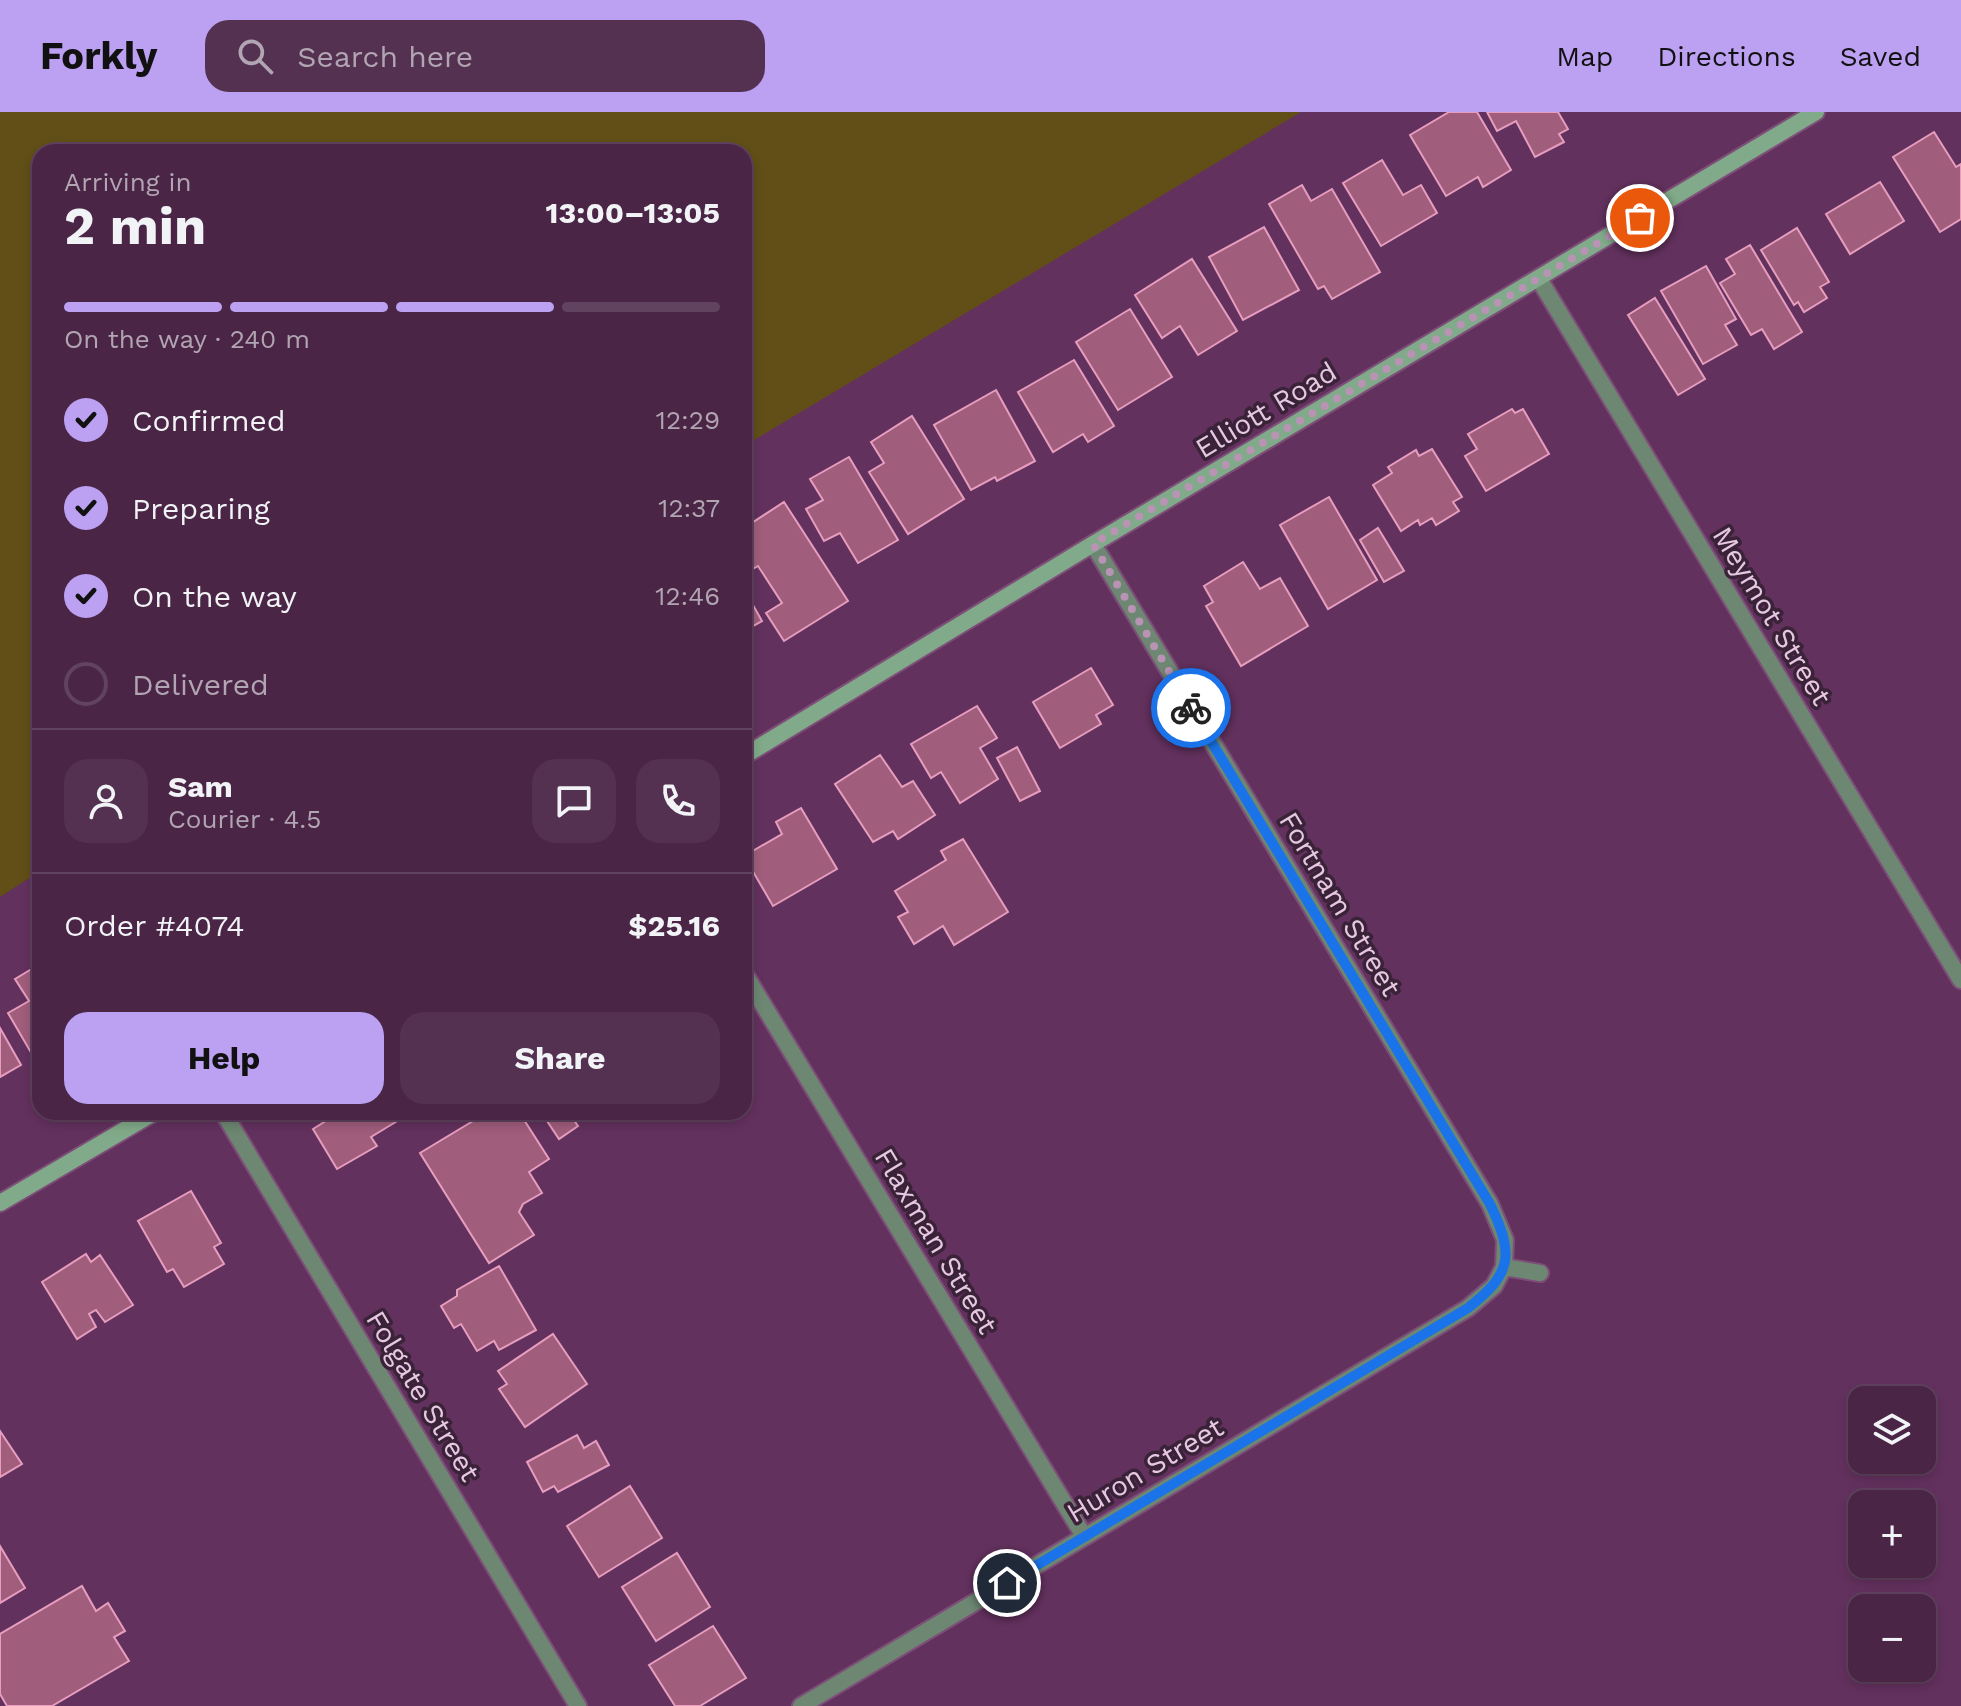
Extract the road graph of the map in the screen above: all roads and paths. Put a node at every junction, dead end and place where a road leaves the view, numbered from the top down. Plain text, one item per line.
1 (1816, 112) edge
2 (1539, 279) junction
3 (1093, 544) junction
4 (752, 751) edge
5 (1961, 980) edge
6 (752, 986) edge
7 (141, 1120) edge
8 (228, 1120) edge
9 (0, 1203) edge
10 (1504, 1267) junction
11 (1540, 1273) dead end
12 (1084, 1536) junction
13 (578, 1706) edge
14 (801, 1706) edge

1 - 2 street, Elliott Road
2 - 3 street, Elliott Road
2 - 5 street, Meymot Street
3 - 4 street, Elliott Road
3 - 10 street, Fortnam Street
6 - 12 street, Flaxman Street
7 - 9 street
8 - 13 street, Folgate Street
10 - 11 street
10 - 12 street, Huron Street
12 - 14 street, Huron Street

